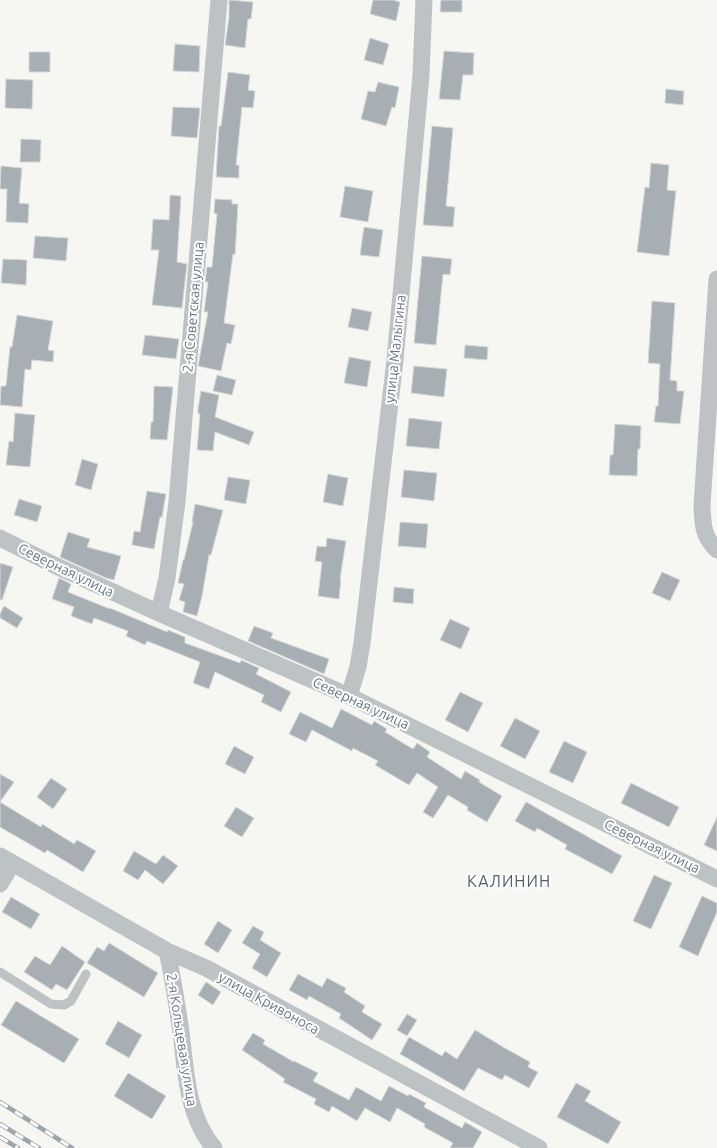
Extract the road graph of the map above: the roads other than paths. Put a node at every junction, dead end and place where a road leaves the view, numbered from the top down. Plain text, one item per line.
1 (219, 0) edge
2 (424, 0) edge
3 (717, 279) edge
4 (0, 538) edge
5 (717, 550) edge
6 (159, 614) junction
7 (349, 696) junction
8 (6, 860) edge
9 (717, 879) edge
10 (0, 884) edge
11 (167, 951) junction
12 (0, 972) edge
13 (86, 974) dead end
14 (214, 1148) edge
15 (539, 1148) edge

1 - 6 street, 2-я Советская улица
2 - 7 street, улица Малыгина
3 - 5 street
4 - 6 street, Северная улица
6 - 7 street, Северная улица
7 - 9 street, Северная улица
8 - 10 street
8 - 11 street, улица Кривоноса
11 - 14 street, 2-я Кольцевая улица
11 - 15 street, улица Кривоноса
12 - 13 lane

